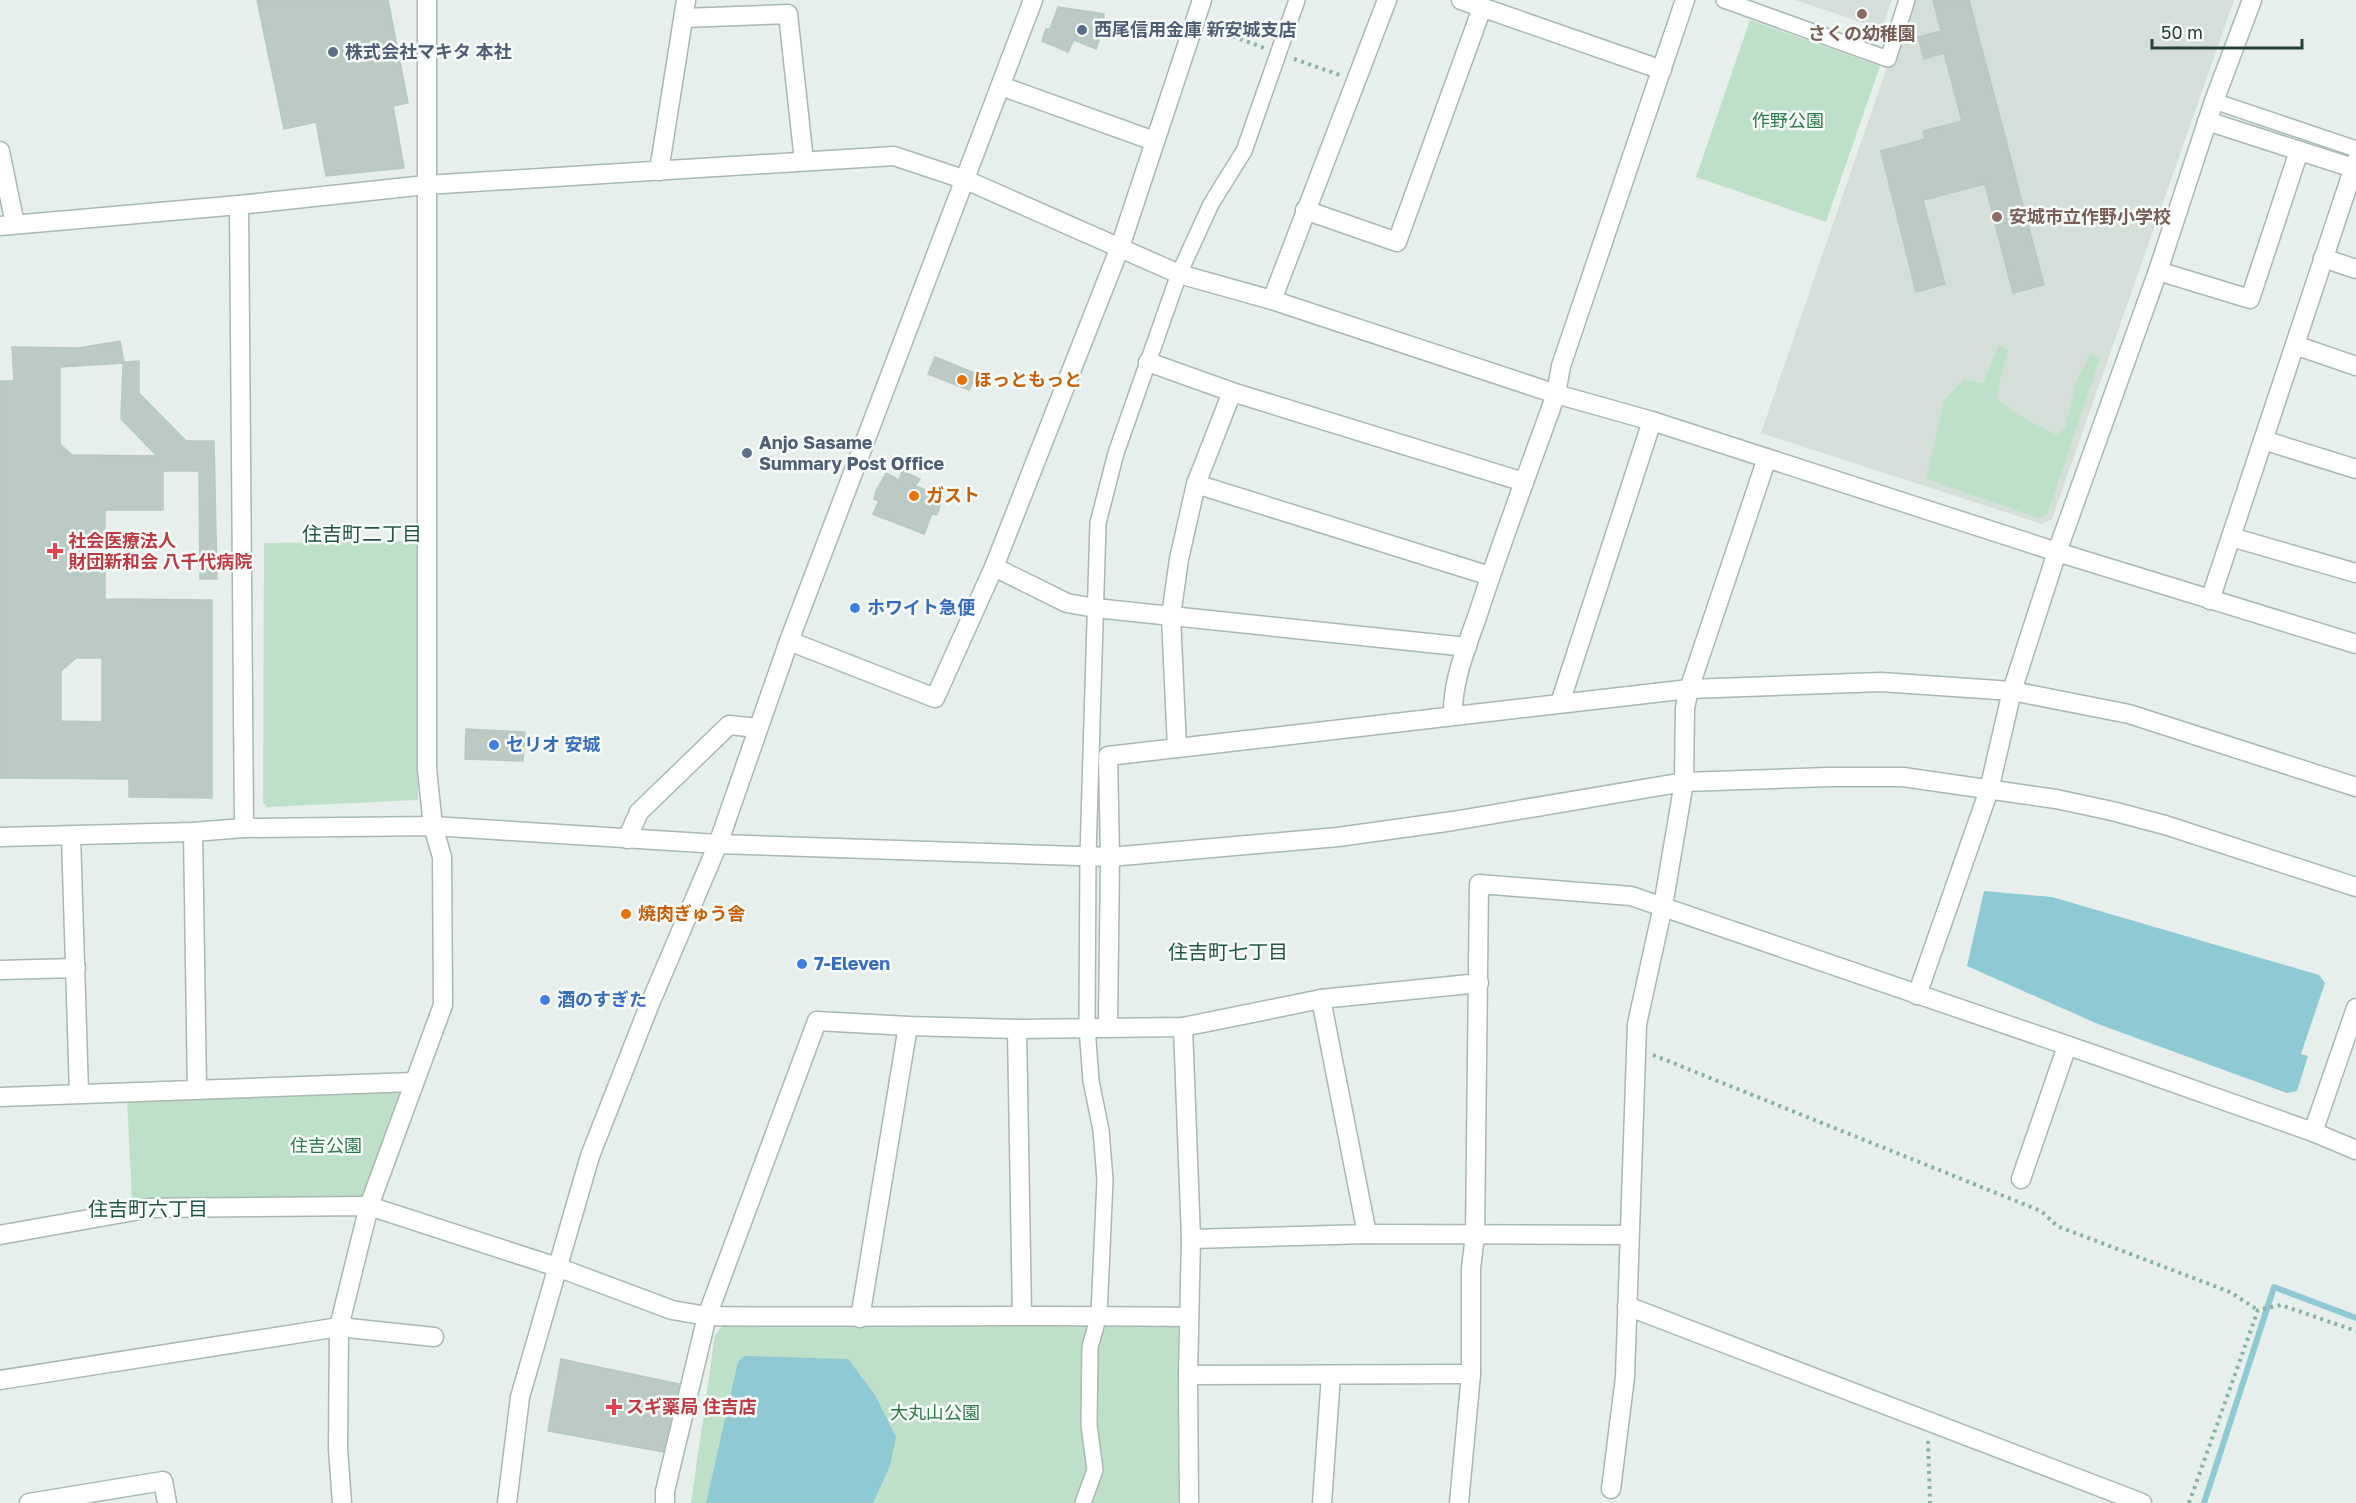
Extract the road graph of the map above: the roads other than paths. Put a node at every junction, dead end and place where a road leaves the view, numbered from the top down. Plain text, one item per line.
1 (427, 0) edge
2 (1034, 0) edge
3 (1202, 0) edge
4 (1297, 0) edge
5 (1387, 0) edge
6 (1461, 0) edge
7 (1685, 0) edge
8 (1724, 0) edge
9 (1907, 0) edge
10 (2252, 0) edge
11 (1482, 8) junction
12 (685, 9) edge
13 (1662, 70) junction
14 (1001, 86) junction
15 (2214, 101) junction
16 (2207, 121) junction
17 (1154, 141) junction
18 (2356, 149) edge
19 (0, 151) edge
20 (2299, 151) junction
21 (804, 161) junction
22 (2355, 166) edge
23 (659, 171) junction
24 (966, 180) junction
25 (426, 185) junction
26 (239, 205) junction
27 (1305, 210) junction
28 (8, 225) edge
29 (1120, 248) junction
30 (2324, 258) junction
31 (2356, 268) edge
32 (2158, 271) junction
33 (1179, 274) junction
34 (1272, 300) junction
35 (2295, 345) junction
36 (1148, 362) junction
37 (2356, 366) edge
38 (1232, 392) junction
39 (1556, 394) junction
40 (1652, 421) junction
41 (2263, 440) junction
42 (1767, 458) junction
43 (2356, 469) edge
44 (1524, 482) junction
45 (1196, 484) junction
46 (2231, 537) junction
47 (2057, 552) junction
48 (994, 567) junction
49 (2356, 573) edge
50 (1490, 576) junction
51 (2210, 600) junction
52 (1095, 608) junction
53 (1171, 616) junction
54 (789, 641) junction
55 (2356, 645) edge
56 (1467, 647) junction
57 (1689, 688) junction
58 (2012, 690) junction
59 (1560, 703) junction
60 (1453, 715) junction
61 (759, 728) junction
62 (1177, 748) junction
63 (1684, 782) junction
64 (2356, 787) edge
65 (1989, 790) junction
66 (433, 826) junction
67 (244, 828) junction
68 (193, 832) junction
69 (70, 836) junction
70 (0, 837) edge
71 (627, 838) junction
72 (718, 844) junction
73 (1088, 855) junction
74 (1110, 857) junction
75 (2356, 887) edge
76 (1663, 906) junction
77 (76, 968) junction
78 (0, 970) edge
79 (1479, 983) junction
80 (1917, 994) junction
81 (1321, 999) junction
82 (2355, 1013) edge
83 (908, 1026) junction
84 (1087, 1027) junction
85 (1108, 1027) junction
86 (1183, 1027) junction
87 (1017, 1029) junction
88 (2067, 1046) junction
89 (413, 1082) junction
90 (197, 1089) junction
91 (79, 1093) junction
92 (0, 1097) edge
93 (2313, 1132) junction
94 (2356, 1150) edge
95 (2021, 1179) dead end
96 (369, 1206) junction
97 (0, 1234) edge
98 (1367, 1234) junction
99 (1629, 1235) junction
100 (1475, 1236) junction
101 (1191, 1239) junction
102 (557, 1267) junction
103 (1628, 1306) junction
104 (1022, 1315) junction
105 (1099, 1315) junction
106 (707, 1316) junction
107 (1189, 1317) junction
108 (860, 1318) junction
109 (339, 1327) junction
110 (434, 1337) dead end
111 (1471, 1374) junction
112 (1188, 1375) junction
113 (1331, 1375) junction
114 (0, 1380) edge
115 (1610, 1496) edge
116 (29, 1503) edge
117 (167, 1503) edge
118 (342, 1503) edge
119 (507, 1503) edge
120 (665, 1503) edge
121 (1083, 1503) edge
122 (1189, 1503) edge
123 (1322, 1503) edge
124 (1459, 1503) edge
125 (2142, 1503) edge

1 - 25 street
2 - 14 street
3 - 17 street
4 - 33 street
5 - 27 street
6 - 11 street
7 - 13 street
8 - 9 street
10 - 15 street
11 - 13 street
11 - 27 street
12 - 21 street
12 - 23 street
13 - 39 street
14 - 17 street
14 - 24 street
15 - 16 street
15 - 18 street
16 - 20 street
16 - 32 street
17 - 29 street
19 - 28 street
20 - 22 street
20 - 32 street
21 - 23 street
21 - 24 street
22 - 30 street
23 - 25 street
24 - 29 street
24 - 54 street
25 - 26 street
25 - 66 street
26 - 28 street
26 - 67 street
27 - 34 street
29 - 33 street
29 - 48 street
30 - 31 street
30 - 35 street
32 - 47 street
33 - 34 street
33 - 36 street
34 - 39 street
35 - 37 street
35 - 41 street
36 - 38 street
36 - 52 street
38 - 44 street
38 - 45 street
39 - 40 street
39 - 44 street
40 - 42 street
40 - 59 street
41 - 43 street
41 - 46 street
42 - 47 street
42 - 57 street
44 - 50 street
45 - 50 street
45 - 53 street
46 - 49 street
46 - 51 street
47 - 51 street
47 - 58 street
48 - 52 street
48 - 54 street
50 - 56 street
51 - 55 street
52 - 53 street
52 - 73 street
53 - 56 street
53 - 62 street
54 - 61 street
56 - 60 street
57 - 58 street
57 - 59 street
57 - 63 street
58 - 64 street
58 - 65 street
59 - 60 street
60 - 62 street
61 - 71 street
61 - 72 street
62 - 74 street
63 - 65 street
63 - 74 street
63 - 76 street
65 - 75 street
65 - 80 street
66 - 67 street
66 - 71 street
66 - 89 street
67 - 68 street
68 - 69 street
68 - 90 street
69 - 70 street
69 - 77 street
71 - 72 street
72 - 73 street
72 - 102 street
73 - 74 street
73 - 84 street
74 - 85 street
76 - 79 street
76 - 80 street
76 - 99 street
77 - 78 street
77 - 91 street
79 - 81 street
79 - 100 street
80 - 88 street
81 - 86 street
81 - 98 street
82 - 93 street
83 - 87 street
83 - 106 street
83 - 108 street
84 - 85 street
84 - 87 street
84 - 105 street
85 - 86 street
86 - 101 street
87 - 104 street
88 - 93 street
88 - 95 street
89 - 90 street
89 - 96 street
90 - 91 street
91 - 92 street
93 - 94 street
96 - 97 street
96 - 102 street
96 - 109 street
98 - 100 street
98 - 101 street
99 - 100 street
99 - 103 street
100 - 111 street
101 - 107 street
102 - 106 street
102 - 119 street
103 - 115 street
103 - 125 street
104 - 105 street
104 - 108 street
105 - 107 street
105 - 121 street
106 - 108 street
106 - 120 street
107 - 112 street
109 - 110 street
109 - 114 street
109 - 118 street
111 - 113 street
111 - 124 street
112 - 113 street
112 - 122 street
113 - 123 street
116 - 117 street

